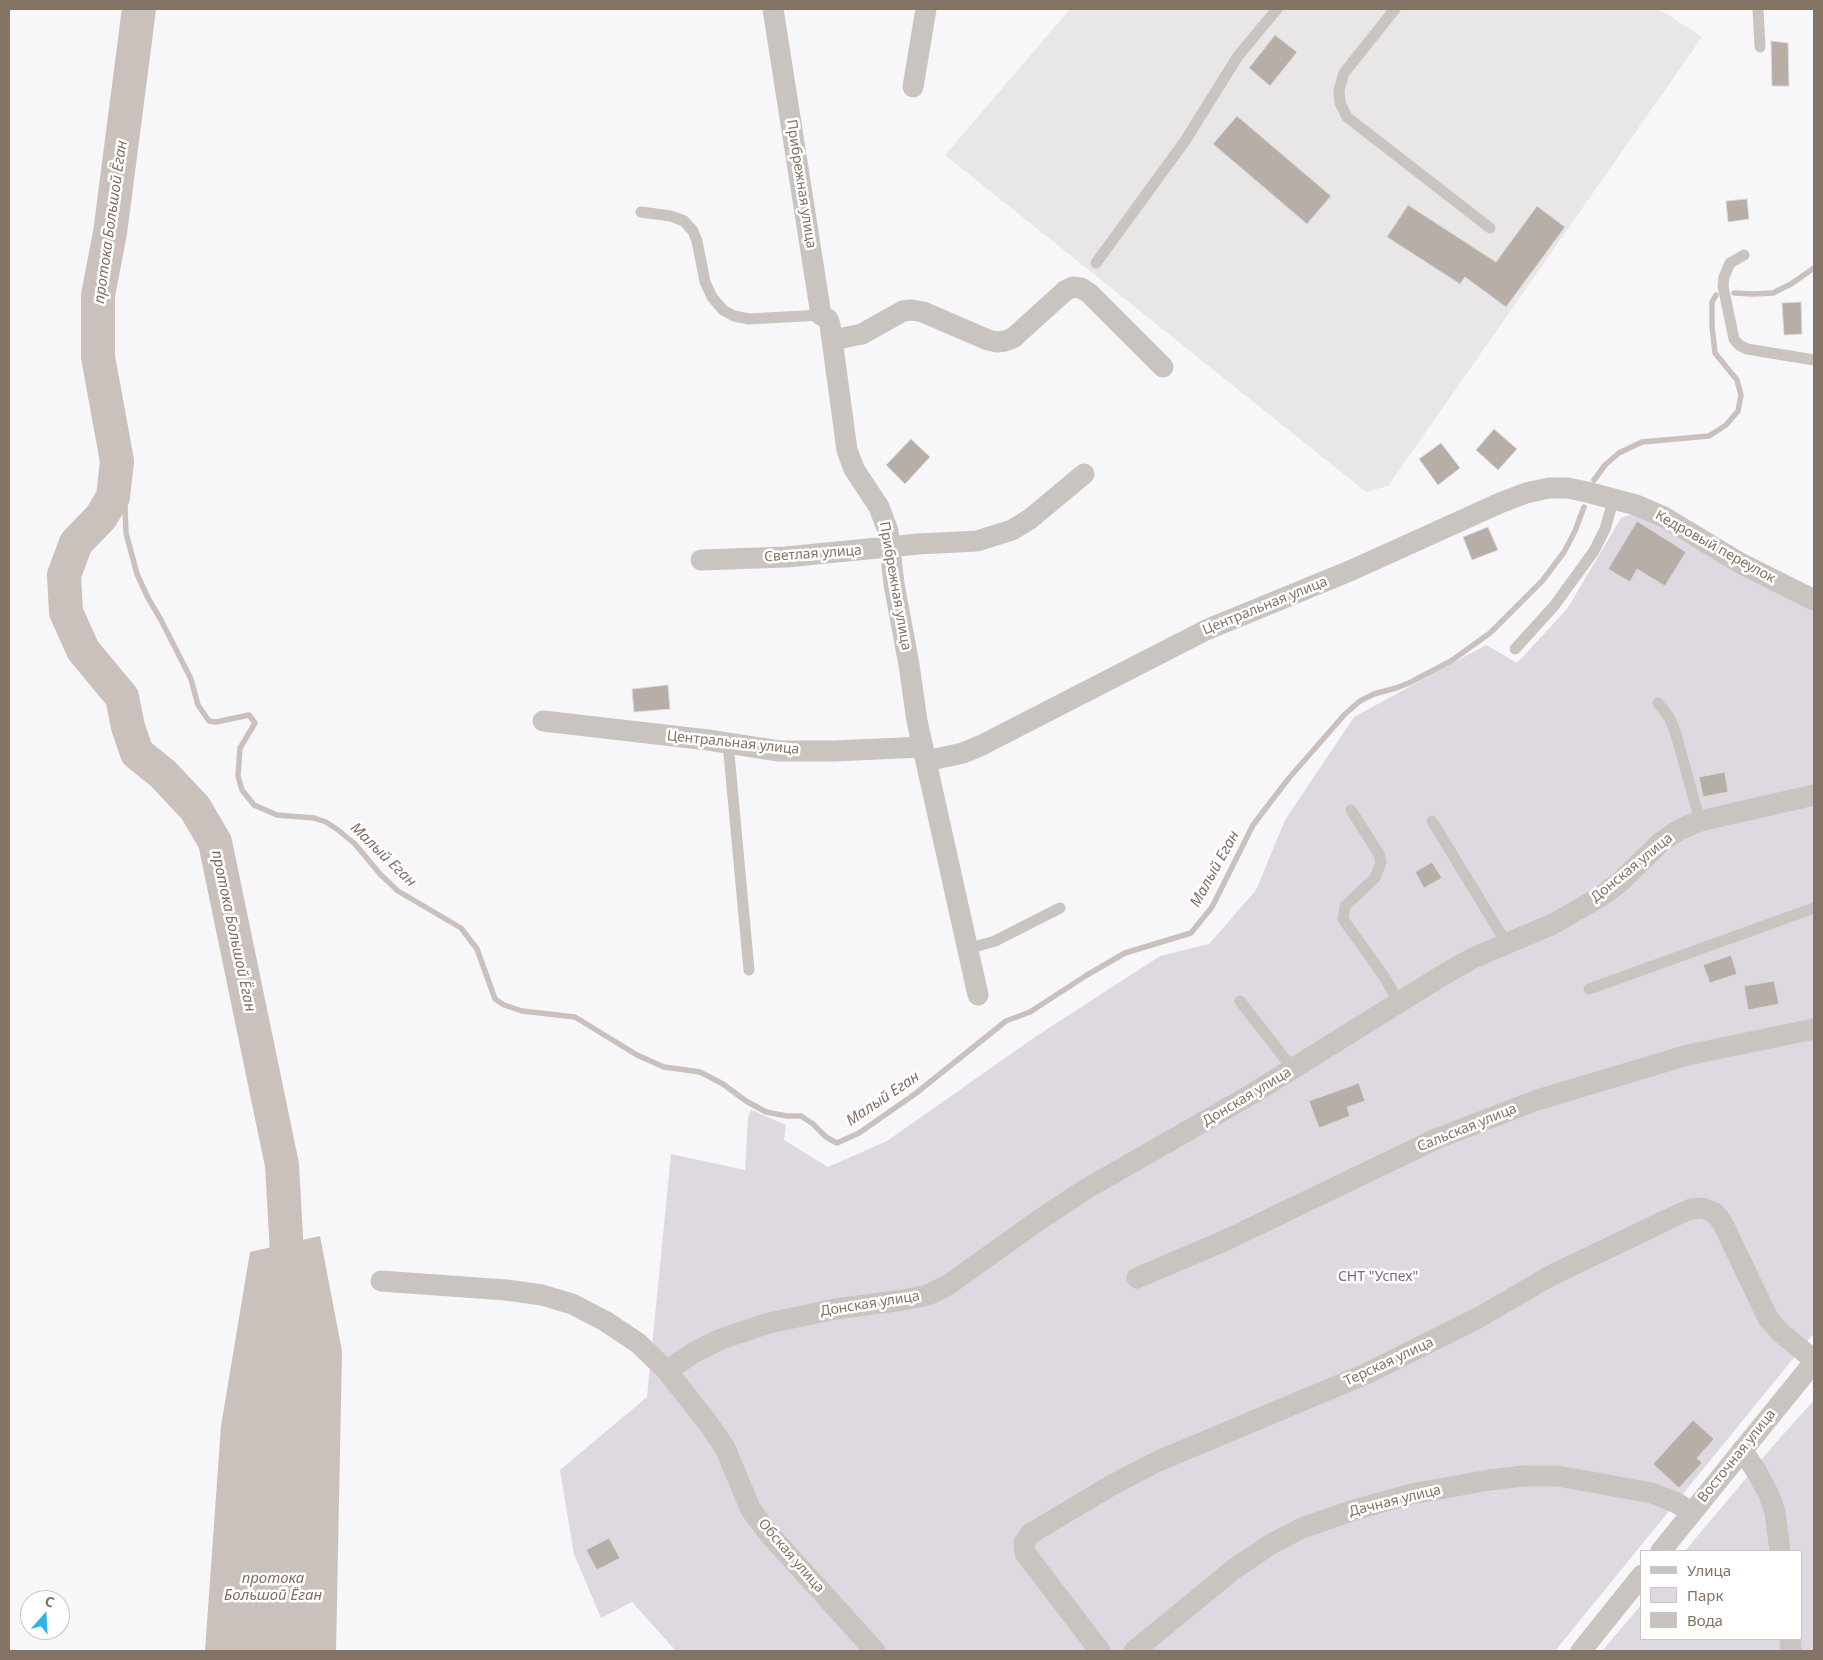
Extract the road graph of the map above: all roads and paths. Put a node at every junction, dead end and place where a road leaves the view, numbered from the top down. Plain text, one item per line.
1 (773, 9) edge
2 (926, 9) edge
3 (1277, 9) edge
4 (1395, 9) edge
5 (1758, 9) edge
6 (1760, 47) dead end
7 (913, 86) dead end
8 (641, 212) dead end
9 (1490, 228) dead end
10 (1744, 255) dead end
11 (1096, 263) dead end
12 (821, 315) junction
13 (833, 340) junction
14 (1814, 360) edge
15 (1163, 367) dead end
16 (1084, 474) dead end
17 (1614, 498) junction
18 (890, 547) junction
19 (700, 560) dead end
20 (1814, 600) edge
21 (1515, 649) dead end
22 (1658, 703) dead end
23 (543, 721) dead end
24 (728, 743) junction
25 (925, 754) junction
26 (1814, 795) edge
27 (1351, 810) dead end
28 (1432, 821) dead end
29 (1700, 821) junction
30 (1060, 908) dead end
31 (1814, 908) edge
32 (1507, 944) junction
33 (966, 949) junction
34 (748, 970) dead end
35 (1589, 989) dead end
36 (978, 995) dead end
37 (1240, 1002) dead end
38 (1399, 1003) junction
39 (1814, 1030) edge
40 (1293, 1069) junction
41 (1137, 1278) dead end
42 (380, 1281) dead end
43 (1814, 1361) edge
44 (667, 1371) junction
45 (1742, 1450) junction
46 (1692, 1513) junction
47 (1662, 1550) edge
48 (1780, 1550) edge
49 (1640, 1577) edge
50 (875, 1651) edge
51 (1100, 1651) edge
52 (1134, 1651) edge
53 (1581, 1651) edge

1 - 12 street, Прибрежная улица
2 - 7 street
3 - 11 lane
4 - 9 lane
5 - 6 lane
8 - 12 lane
10 - 14 lane
12 - 13 street, Прибрежная улица
13 - 15 street
13 - 18 street, Прибрежная улица
16 - 18 street, Светлая улица
17 - 20 street, Кедровый переулок
17 - 21 lane
17 - 25 street, Центральная улица
18 - 19 street, Светлая улица
18 - 25 street, Прибрежная улица
22 - 29 lane
23 - 24 street, Центральная улица
24 - 25 street, Центральная улица
24 - 34 lane
25 - 33 street, Прибрежная улица
26 - 29 street, Донская улица
27 - 38 lane
28 - 32 lane
29 - 32 street, Донская улица
30 - 33 lane
31 - 35 lane
32 - 38 street, Донская улица
33 - 36 street, Прибрежная улица
37 - 40 lane
38 - 40 street, Донская улица
39 - 41 street, Сальская улица
40 - 44 street, Донская улица
42 - 44 street, Обская улица
43 - 45 street, Восточная улица
43 - 51 street, Терская улица
44 - 50 street, Обская улица
45 - 46 street, Восточная улица
45 - 48 street
46 - 47 street, Восточная улица
46 - 52 street, Дачная улица
49 - 53 street

